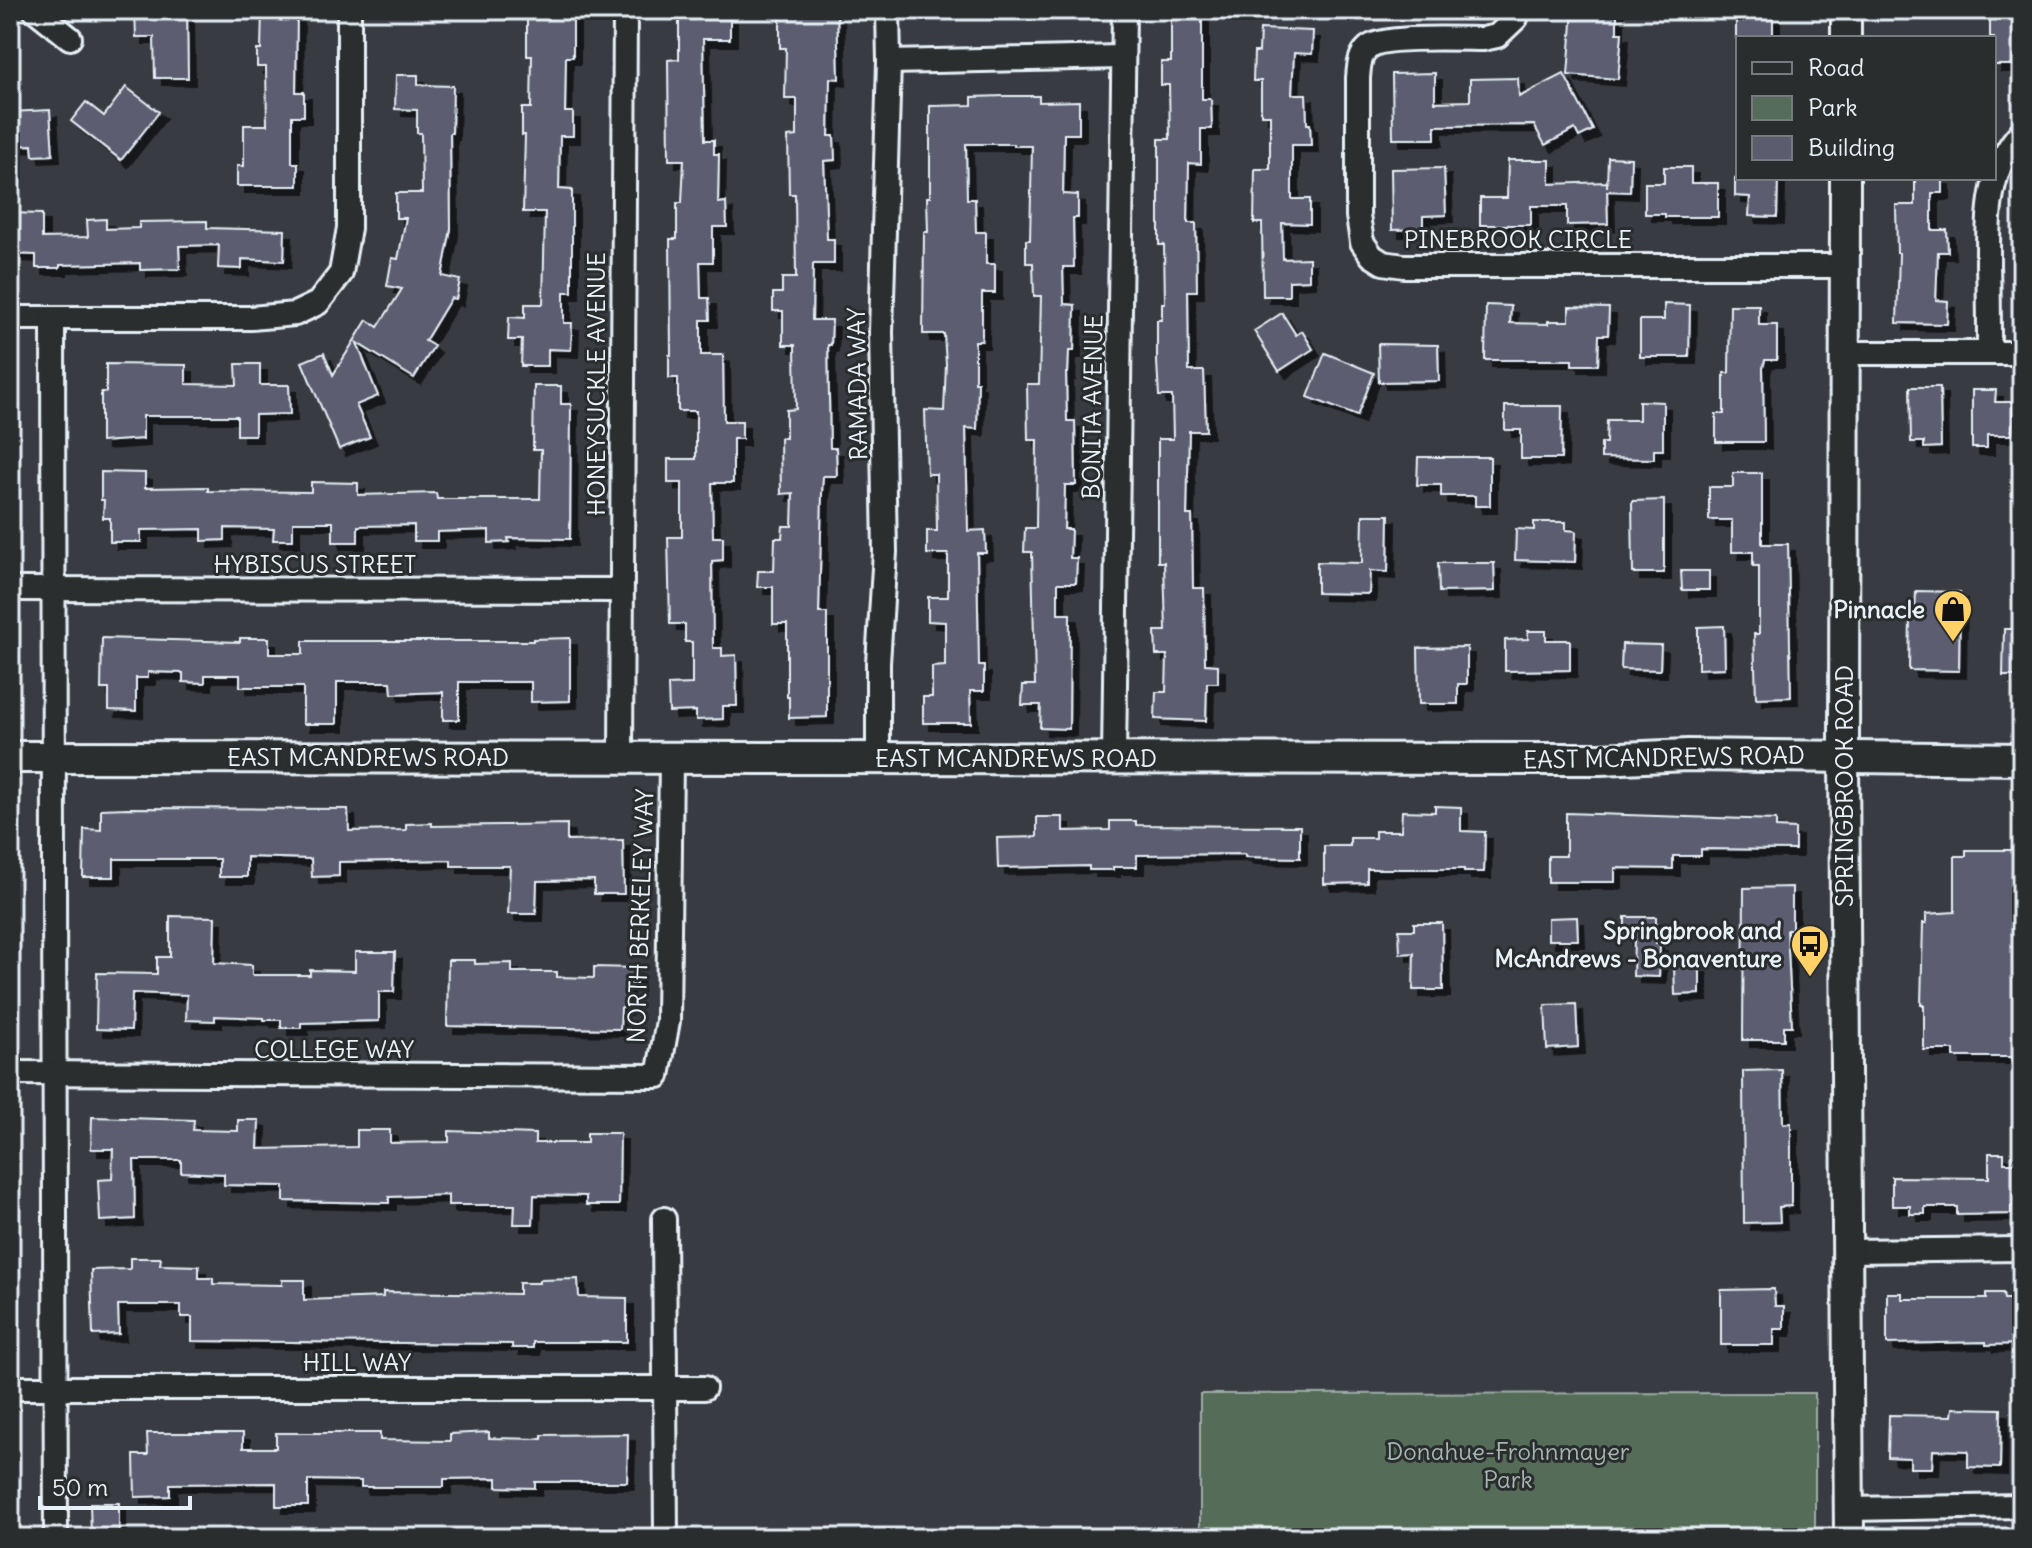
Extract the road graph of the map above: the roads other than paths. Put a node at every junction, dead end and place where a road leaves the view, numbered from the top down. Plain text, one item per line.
1 (35, 10) edge
2 (349, 10) edge
3 (625, 10) edge
4 (888, 10) edge
5 (1124, 10) edge
6 (1846, 10) edge
7 (1516, 18) dead end
8 (1846, 36) edge
9 (70, 38) dead end
10 (1121, 57) junction
11 (889, 62) junction
12 (2022, 131) edge
13 (1996, 175) edge
14 (1845, 180) edge
15 (1994, 180) edge
16 (1845, 266) junction
17 (10, 318) edge
18 (53, 318) junction
19 (1989, 352) junction
20 (1844, 353) junction
21 (2022, 353) edge
22 (10, 589) edge
23 (54, 589) junction
24 (621, 590) junction
25 (1844, 756) junction
26 (10, 757) edge
27 (55, 757) junction
28 (621, 757) junction
29 (671, 758) junction
30 (878, 758) junction
31 (1114, 758) junction
32 (2022, 759) edge
33 (10, 1073) edge
34 (52, 1073) junction
35 (658, 1076) joint
36 (664, 1219) dead end
37 (2022, 1249) edge
38 (1847, 1251) junction
39 (10, 1388) edge
40 (55, 1388) junction
41 (665, 1388) junction
42 (704, 1388) dead end
43 (2022, 1506) edge
44 (1849, 1509) junction
45 (56, 1538) edge
46 (666, 1538) edge
47 (1849, 1538) edge

1 - 9 street
2 - 18 street
3 - 24 street, HONEYSUCKLE AVENUE
4 - 11 street, RAMADA WAY
5 - 10 street, BONITA AVENUE
6 - 8 street
7 - 16 street, PINEBROOK CIRCLE
10 - 11 street
10 - 31 street, BONITA AVENUE
11 - 30 street, RAMADA WAY
12 - 13 street
14 - 16 street, SPRINGBROOK ROAD
15 - 19 street
16 - 20 street, SPRINGBROOK ROAD
17 - 18 street
18 - 23 street
19 - 20 street
19 - 21 street
20 - 25 street, SPRINGBROOK ROAD
22 - 23 street, HYBISCUS STREET
23 - 24 street, HYBISCUS STREET
23 - 27 street
24 - 28 street, HONEYSUCKLE AVENUE
25 - 31 main road, EAST MCANDREWS ROAD
25 - 32 main road, EAST MCANDREWS ROAD
25 - 38 street, SPRINGBROOK ROAD
26 - 27 main road, EAST MCANDREWS ROAD
27 - 28 main road, EAST MCANDREWS ROAD
27 - 34 street
28 - 29 main road, EAST MCANDREWS ROAD
29 - 30 main road, EAST MCANDREWS ROAD
29 - 35 street, NORTH BERKELEY WAY
30 - 31 main road, EAST MCANDREWS ROAD
33 - 34 street, COLLEGE WAY
34 - 35 street, COLLEGE WAY
34 - 40 street
36 - 41 street
37 - 38 street
38 - 44 street, SPRINGBROOK ROAD
39 - 40 street, HILL WAY
40 - 41 street, HILL WAY
40 - 45 street
41 - 42 street, HILL WAY
41 - 46 street
43 - 44 street
44 - 47 street, SPRINGBROOK ROAD

